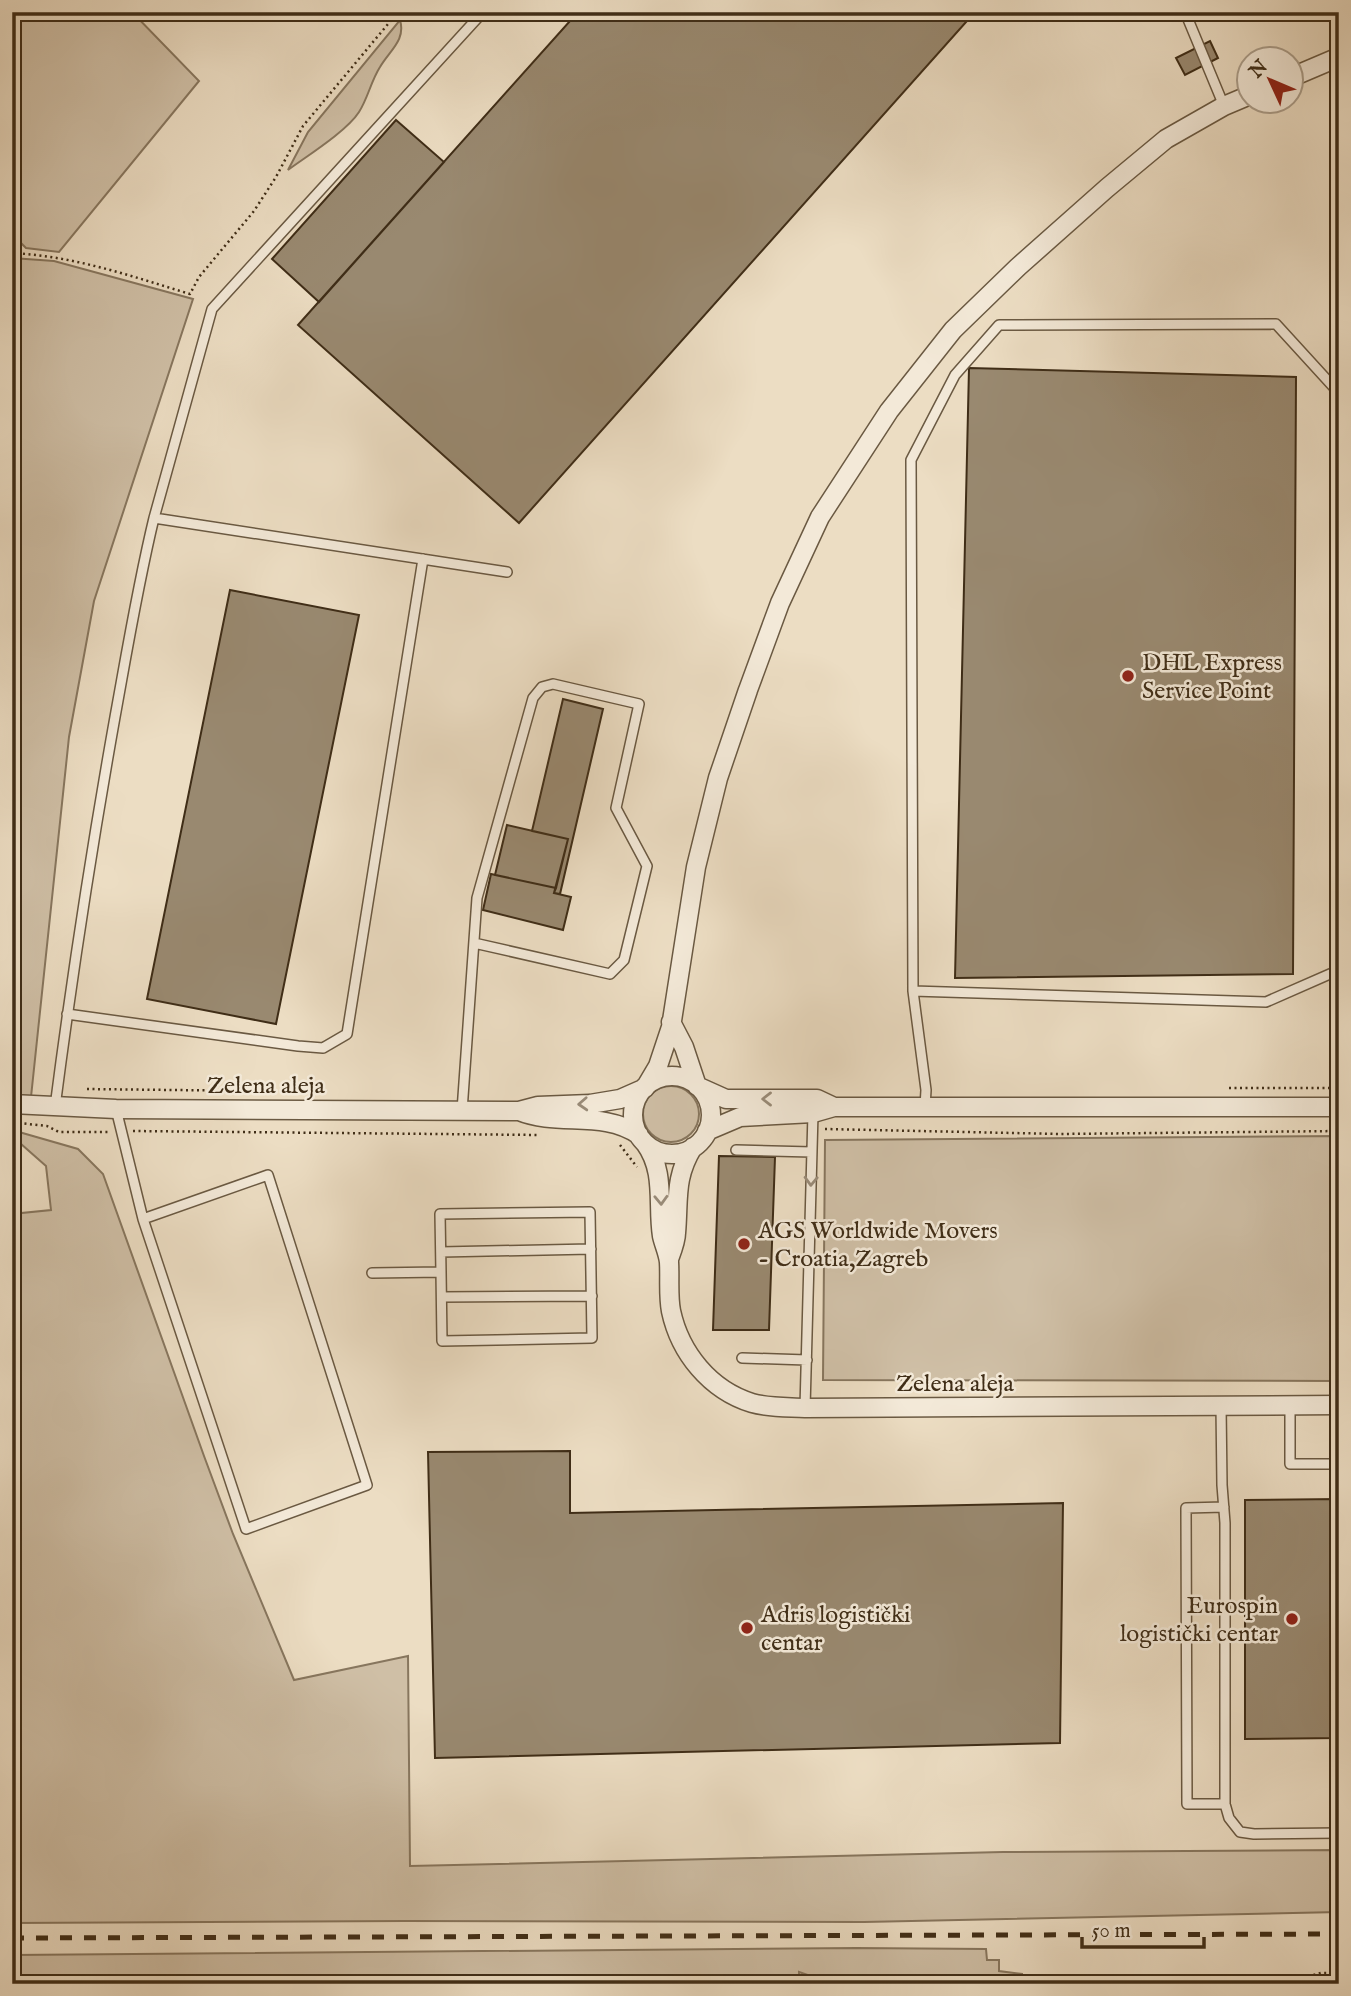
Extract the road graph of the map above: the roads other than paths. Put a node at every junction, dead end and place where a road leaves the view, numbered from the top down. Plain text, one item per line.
1 (483, 12) edge
2 (1185, 12) edge
3 (1339, 57) edge
4 (1306, 71) edge
5 (1236, 101) edge
6 (1224, 106) junction
7 (1339, 393) edge
8 (154, 518) junction
9 (424, 559) junction
10 (507, 572) dead end
11 (474, 943) junction
12 (1339, 970) edge
13 (913, 991) junction
14 (66, 1014) junction
15 (671, 1022) junction
16 (697, 1086) junction
17 (645, 1088) junction
18 (12, 1104) edge
19 (52, 1107) junction
20 (834, 1107) junction
21 (925, 1107) junction
22 (1339, 1107) edge
23 (116, 1109) junction
24 (462, 1111) junction
25 (519, 1111) junction
26 (813, 1121) junction
27 (707, 1132) junction
28 (642, 1139) junction
29 (693, 1147) junction
30 (736, 1150) dead end
31 (812, 1152) junction
32 (142, 1219) junction
33 (591, 1249) junction
34 (441, 1252) junction
35 (669, 1259) junction
36 (441, 1272) junction
37 (372, 1273) dead end
38 (592, 1296) junction
39 (442, 1297) junction
40 (742, 1358) dead end
41 (807, 1360) junction
42 (1290, 1405) junction
43 (1339, 1405) edge
44 (1221, 1406) junction
45 (806, 1408) junction
46 (1339, 1464) edge
47 (1224, 1507) junction
48 (1226, 1804) junction
49 (1339, 1833) edge

1 - 8 lane
2 - 6 lane
3 - 4 street
5 - 6 street
6 - 15 street
7 - 13 lane
8 - 9 lane
8 - 14 lane
9 - 10 lane
9 - 14 lane
11 - 11 lane
11 - 24 lane
12 - 13 lane
13 - 21 lane
14 - 19 lane
15 - 16 street
15 - 17 street
16 - 17 street, Zelena aleja
20 -> 16 street, Zelena aleja
16 - 27 street
17 -> 25 street, Zelena aleja
17 - 28 street, Zelena aleja
18 - 19 street, Zelena aleja
19 - 23 street, Zelena aleja
20 - 21 street, Zelena aleja
20 - 26 street, Zelena aleja
21 - 22 street, Zelena aleja
23 - 24 street, Zelena aleja
23 - 32 lane
24 - 25 street, Zelena aleja
25 - 28 street, Zelena aleja
26 - 27 street, Zelena aleja
26 - 31 lane
27 - 29 street, Zelena aleja
28 - 29 street, Zelena aleja
28 -> 35 street, Zelena aleja
29 - 35 street, Zelena aleja
30 - 31 lane
31 -> 41 lane
32 - 32 lane
33 - 34 lane
33 - 34 lane
33 - 38 lane
34 - 36 lane
35 - 45 street, Zelena aleja
36 - 37 lane
36 - 39 lane
38 - 39 lane
38 - 39 lane
40 - 41 lane
41 - 45 lane
42 - 43 street, Zelena aleja
42 - 44 street, Zelena aleja
42 - 46 lane
44 - 45 street, Zelena aleja
44 - 47 lane
47 - 48 lane
47 - 48 lane
48 - 49 lane

